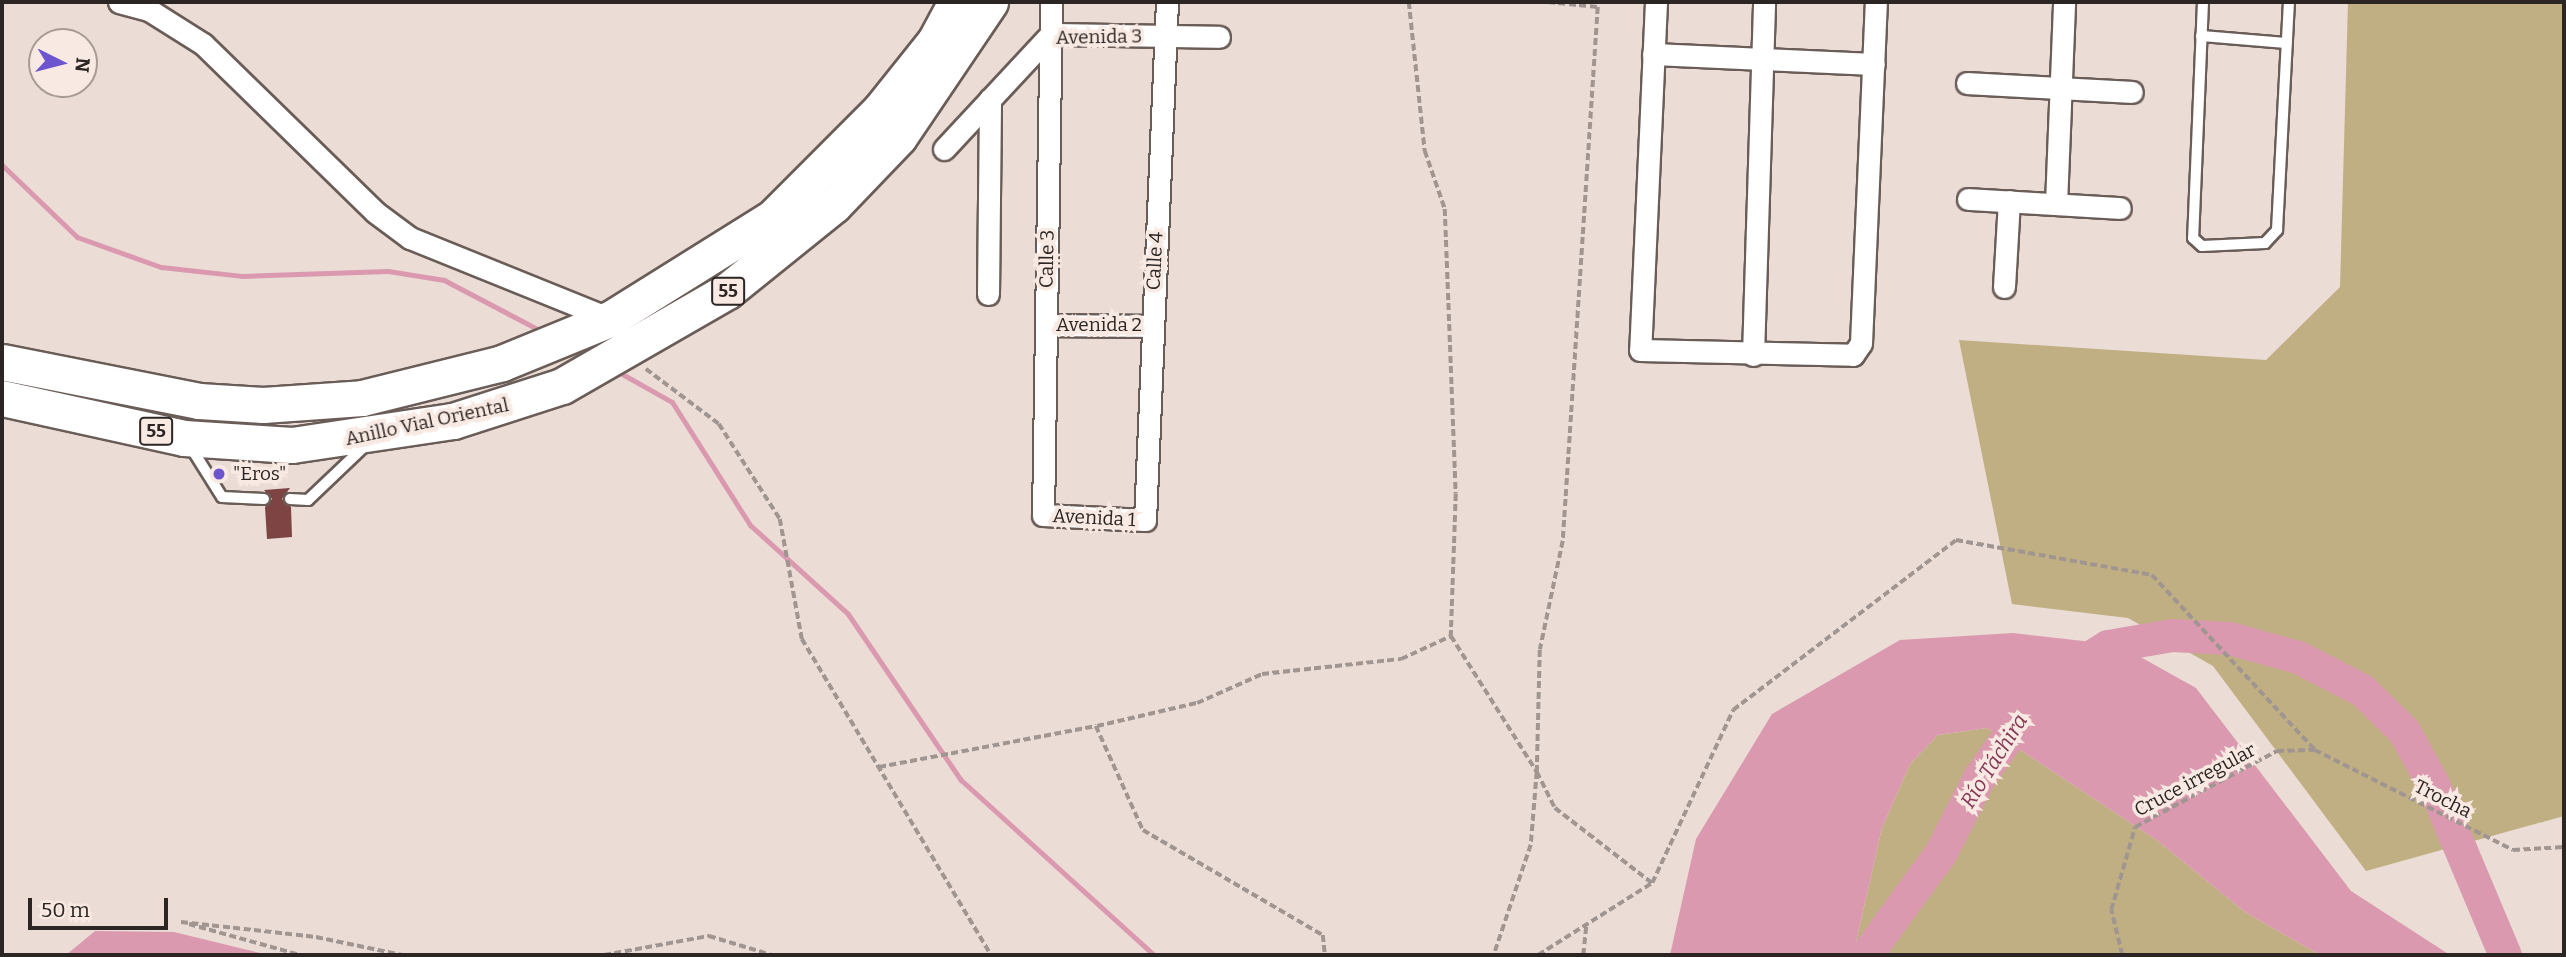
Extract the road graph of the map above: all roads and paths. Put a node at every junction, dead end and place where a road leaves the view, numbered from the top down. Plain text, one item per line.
1 (119, 2) edge
2 (956, 2) edge
3 (990, 2) edge
4 (1051, 2) edge
5 (1167, 2) edge
6 (1409, 2) edge
7 (1548, 2) edge
8 (1656, 2) edge
9 (1764, 2) edge
10 (1876, 2) edge
11 (2064, 2) edge
12 (2203, 2) edge
13 (2288, 2) edge
14 (1051, 34) junction
15 (1166, 36) junction
16 (2201, 36) junction
17 (1219, 37) dead end
18 (2287, 43) junction
19 (1653, 54) junction
20 (1762, 60) junction
21 (1874, 64) junction
22 (1967, 83) dead end
23 (2061, 88) junction
24 (2132, 92) dead end
25 (990, 99) junction
26 (944, 149) dead end
27 (1968, 199) dead end
28 (2009, 201) junction
29 (2056, 204) junction
30 (2120, 208) dead end
31 (2004, 287) dead end
32 (988, 294) dead end
33 (610, 319) junction
34 (1046, 325) junction
35 (1152, 326) junction
36 (626, 353) junction
37 (1753, 355) junction
38 (2, 362) edge
39 (2, 398) edge
40 (371, 437) junction
41 (184, 438) junction
42 (264, 499) dead end
43 (290, 499) dead end
44 (1043, 515) joint
45 (1145, 520) joint
46 (1451, 636) junction
47 (1096, 726) junction
48 (2315, 750) junction
49 (880, 767) junction
50 (1537, 772) junction
51 (2564, 848) edge
52 (1652, 883) junction
53 (1586, 926) junction
54 (300, 955) edge
55 (402, 955) edge
56 (604, 955) edge
57 (772, 955) edge
58 (991, 955) edge
59 (1325, 955) edge
60 (1494, 955) edge
61 (1538, 955) edge
62 (1583, 955) edge
63 (2122, 955) edge

1 - 33 street
2 - 33 highway, Anillo Vial Oriental / 55
3 - 36 highway, Anillo Vial Oriental / 55
4 - 14 street, Calle 3
5 - 15 street, Calle 4
6 - 46 path
7 - 50 path
8 - 19 street
9 - 20 street
10 - 21 street
11 - 23 street
12 - 16 lane
13 - 18 lane
14 - 15 street, Avenida 3
14 - 25 street, Avenida 3
14 - 34 street, Calle 3
15 - 17 street, Avenida 3
15 - 35 street, Calle 4
16 - 18 lane
16 - 18 lane
19 - 20 street
19 - 37 street
20 - 21 street
20 - 37 street
21 - 37 street
22 - 23 street
23 - 24 street
23 - 29 street
25 - 26 street, Avenida 3
25 - 32 street
27 - 28 street
28 - 29 street
28 - 31 street
29 - 30 street
33 - 38 highway, Anillo Vial Oriental / 55
34 - 35 street, Avenida 2
34 - 44 street, Calle 3
35 - 45 street, Calle 4
36 - 40 highway, Anillo Vial Oriental / 55
36 - 49 path
39 - 41 highway, Anillo Vial Oriental / 55
40 - 41 highway, Anillo Vial Oriental / 55
40 - 43 lane
41 - 42 lane
44 - 45 street, Avenida 1
46 - 47 path
46 - 50 path
47 - 49 path
47 - 59 path
48 - 51 path, Trocha
48 - 52 path
48 - 63 path, Cruce irregular
49 - 58 path
50 - 52 path
50 - 60 path
52 - 53 path
53 - 61 path
53 - 62 path
54 - 55 path
56 - 57 path

